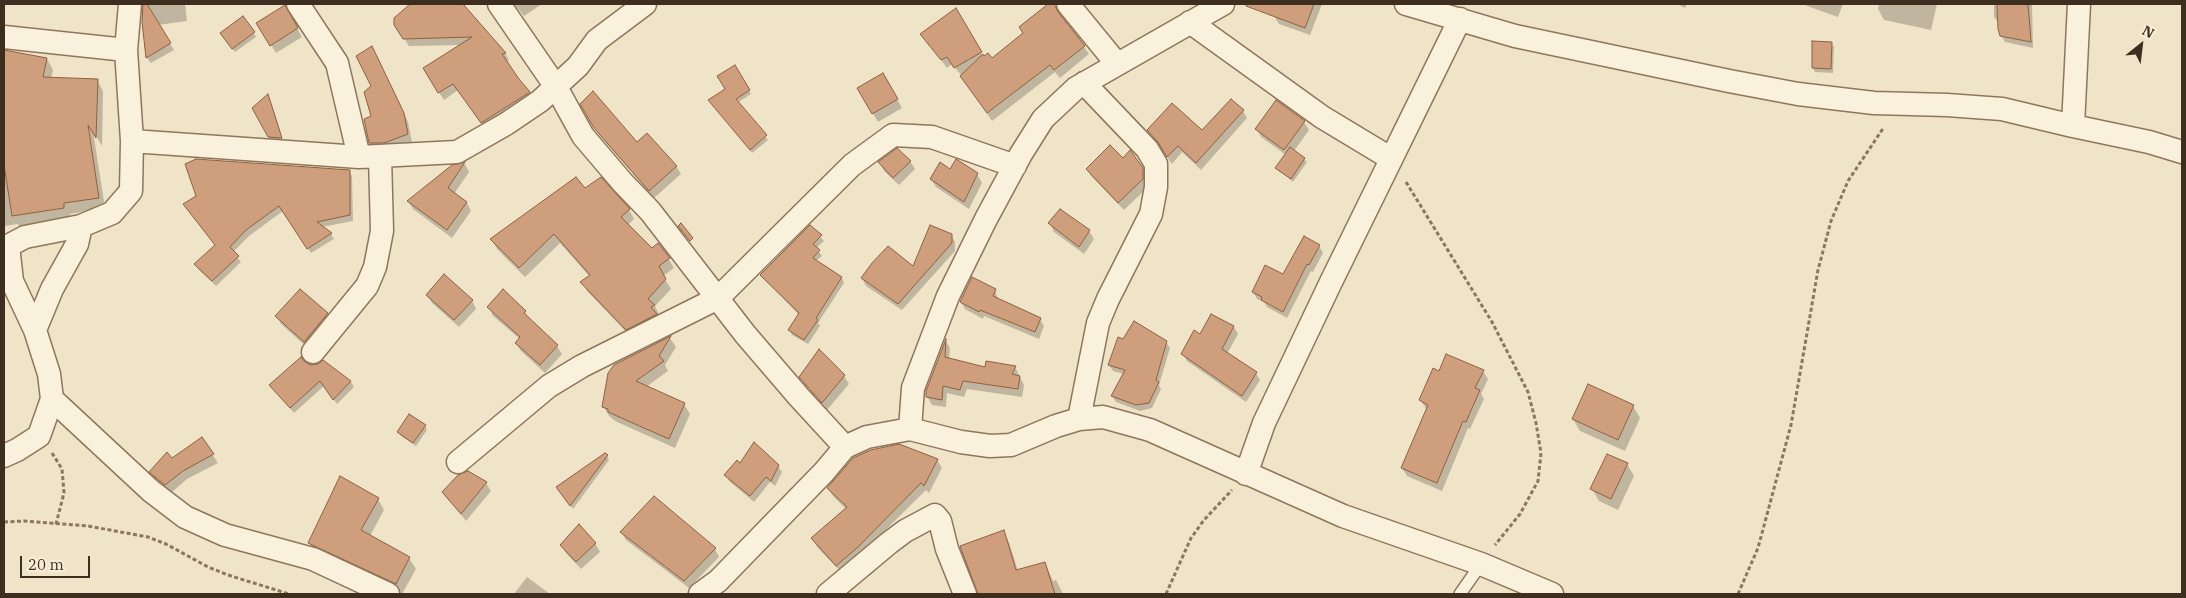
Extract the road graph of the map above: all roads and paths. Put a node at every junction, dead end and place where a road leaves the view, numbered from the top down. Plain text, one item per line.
1 (130, 4) edge
2 (298, 4) edge
3 (499, 4) edge
4 (645, 4) edge
5 (1068, 4) edge
6 (1223, 4) edge
7 (1406, 4) edge
8 (2079, 4) edge
9 (1460, 19) junction
10 (1190, 22) junction
11 (4, 37) edge
12 (126, 50) junction
13 (1117, 64) junction
14 (1084, 83) junction
15 (556, 87) junction
16 (1900, 104) junction
17 (2073, 126) junction
18 (132, 141) junction
19 (2182, 152) edge
20 (370, 157) junction
21 (1390, 158) junction
22 (1015, 166) junction
23 (81, 226) junction
24 (6, 246) edge
25 (718, 298) junction
26 (36, 330) junction
27 (313, 352) dead end
28 (52, 399) junction
29 (1079, 419) junction
30 (910, 429) junction
31 (39, 436) junction
32 (845, 447) junction
33 (4, 456) edge
34 (458, 462) dead end
35 (1246, 474) junction
36 (4, 522) edge
37 (56, 524) junction
38 (1481, 564) junction
39 (720, 588) edge
40 (289, 594) edge
41 (388, 594) edge
42 (700, 594) edge
43 (828, 594) edge
44 (965, 594) edge
45 (1166, 594) edge
46 (1460, 594) edge
47 (1552, 594) edge
48 (1738, 594) edge

1 - 12 street
2 - 20 street
3 - 15 street
4 - 15 street
5 - 13 street
6 - 10 street
7 - 9 street
8 - 17 street
9 - 16 street
9 - 21 street
10 - 13 street
10 - 21 street
11 - 12 street
12 - 18 street
13 - 14 street
14 - 22 street
14 - 29 street
15 - 20 street
15 - 25 street
16 - 17 street
16 - 48 path
17 - 19 street
18 - 20 street
18 - 23 street
20 - 27 street
21 - 35 street
21 - 38 path
22 - 25 street
22 - 30 street
23 - 24 street
23 - 26 street
24 - 26 street
25 - 32 street
25 - 34 street
26 - 28 street
28 - 31 street
28 - 41 street
29 - 30 street
29 - 35 street
30 - 32 street
31 - 33 street
31 - 37 path
32 - 39 street
35 - 38 street
35 - 45 path
36 - 37 path
37 - 40 path
38 - 46 lane
38 - 47 street
39 - 42 street
43 - 44 street

